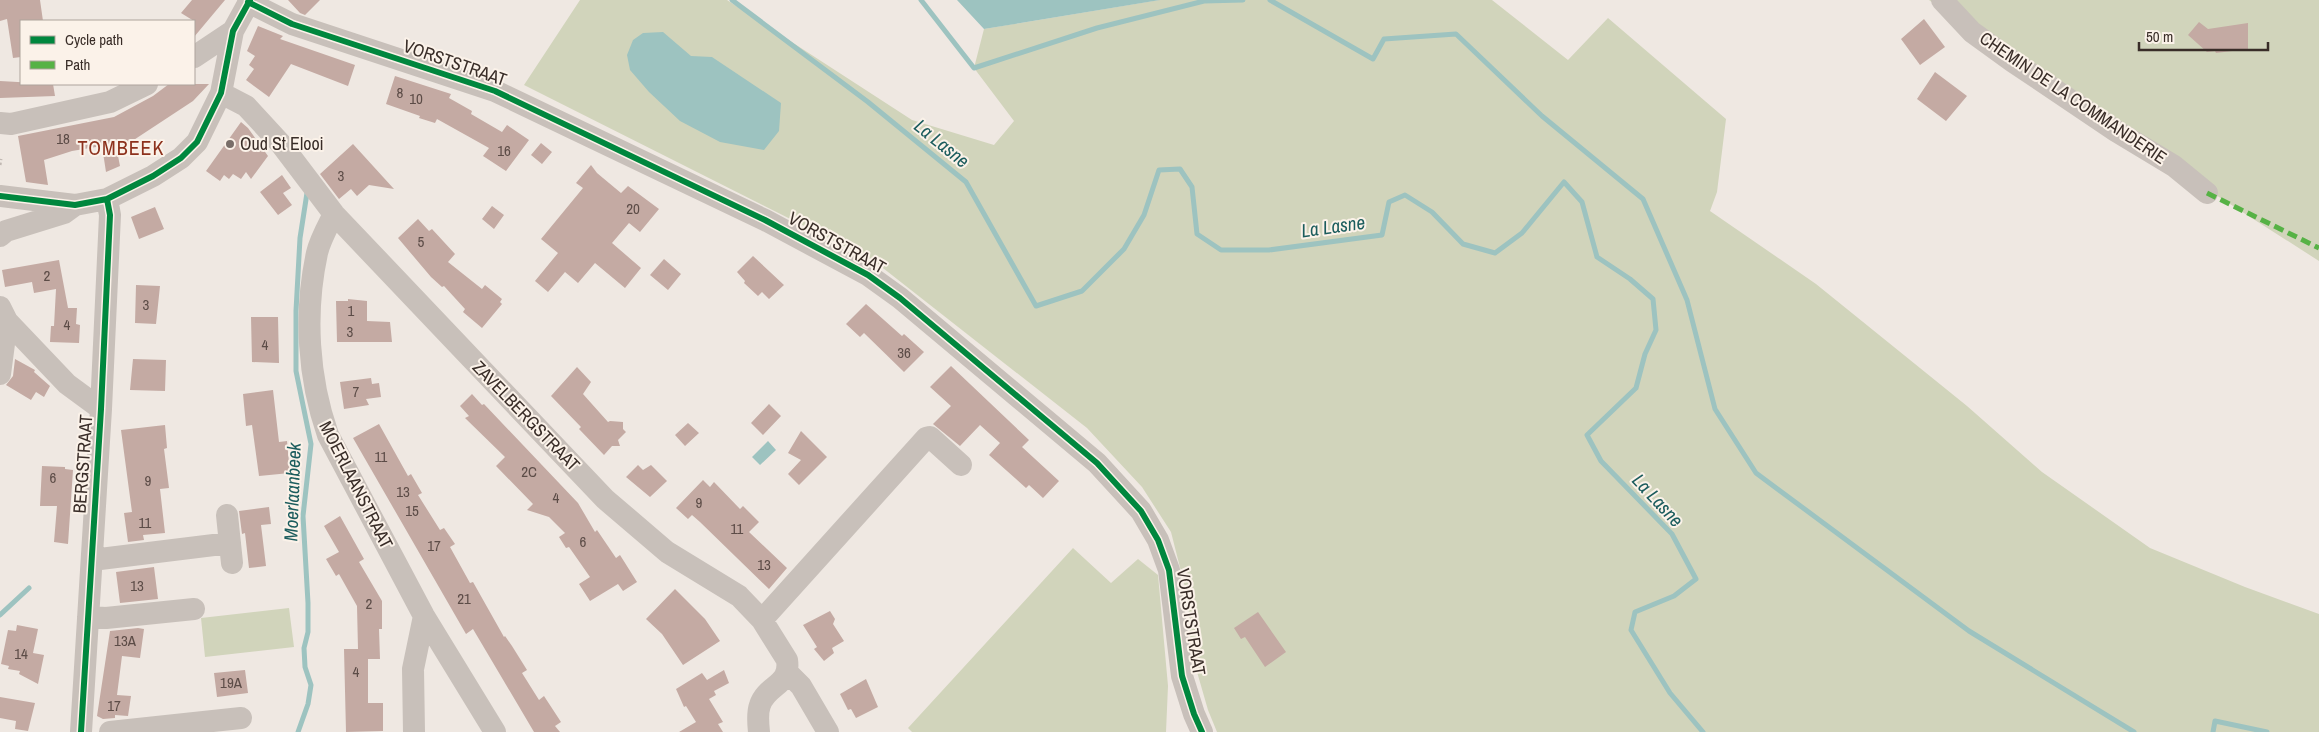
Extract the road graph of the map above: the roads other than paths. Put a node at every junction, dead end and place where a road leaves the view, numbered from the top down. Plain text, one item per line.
1 (1942, 0) edge
2 (249, 1) edge
3 (233, 31) junction
4 (195, 56) edge
5 (145, 85) edge
6 (222, 93) junction
7 (0, 123) edge
8 (2206, 193) dead end
9 (0, 196) edge
10 (107, 199) junction
11 (74, 205) junction
12 (334, 214) junction
13 (0, 236) edge
14 (4, 314) edge
15 (0, 374) edge
16 (101, 409) junction
17 (961, 465) dead end
18 (226, 515) dead end
19 (92, 560) junction
20 (194, 609) dead end
21 (424, 616) junction
22 (88, 617) junction
23 (762, 620) junction
24 (787, 672) junction
25 (241, 718) dead end
26 (81, 732) edge
27 (110, 732) edge
28 (414, 732) edge
29 (495, 732) edge
30 (759, 732) edge
31 (828, 732) edge
32 (1202, 732) edge

1 - 8 street, CHEMIN DE LA COMMANDERIE
2 - 3 street
2 - 32 street, VORSTSTRAAT
3 - 4 street
3 - 6 street
5 - 7 street
6 - 10 street
6 - 12 street, ZAVELBERGSTRAAT
9 - 11 street
10 - 11 street
10 - 16 street, BERGSTRAAT
11 - 13 street
12 - 21 street, MOERLAANSTRAAT
12 - 23 street, ZAVELBERGSTRAAT
14 - 15 street
14 - 16 street
16 - 19 street, BERGSTRAAT
17 - 23 street
18 - 19 street
19 - 22 street, BERGSTRAAT
20 - 22 street
21 - 28 street
21 - 29 street, MOERLAANSTRAAT
22 - 26 street, BERGSTRAAT
23 - 24 street, ZAVELBERGSTRAAT
24 - 30 street
24 - 31 street, ZAVELBERGSTRAAT
25 - 27 street

